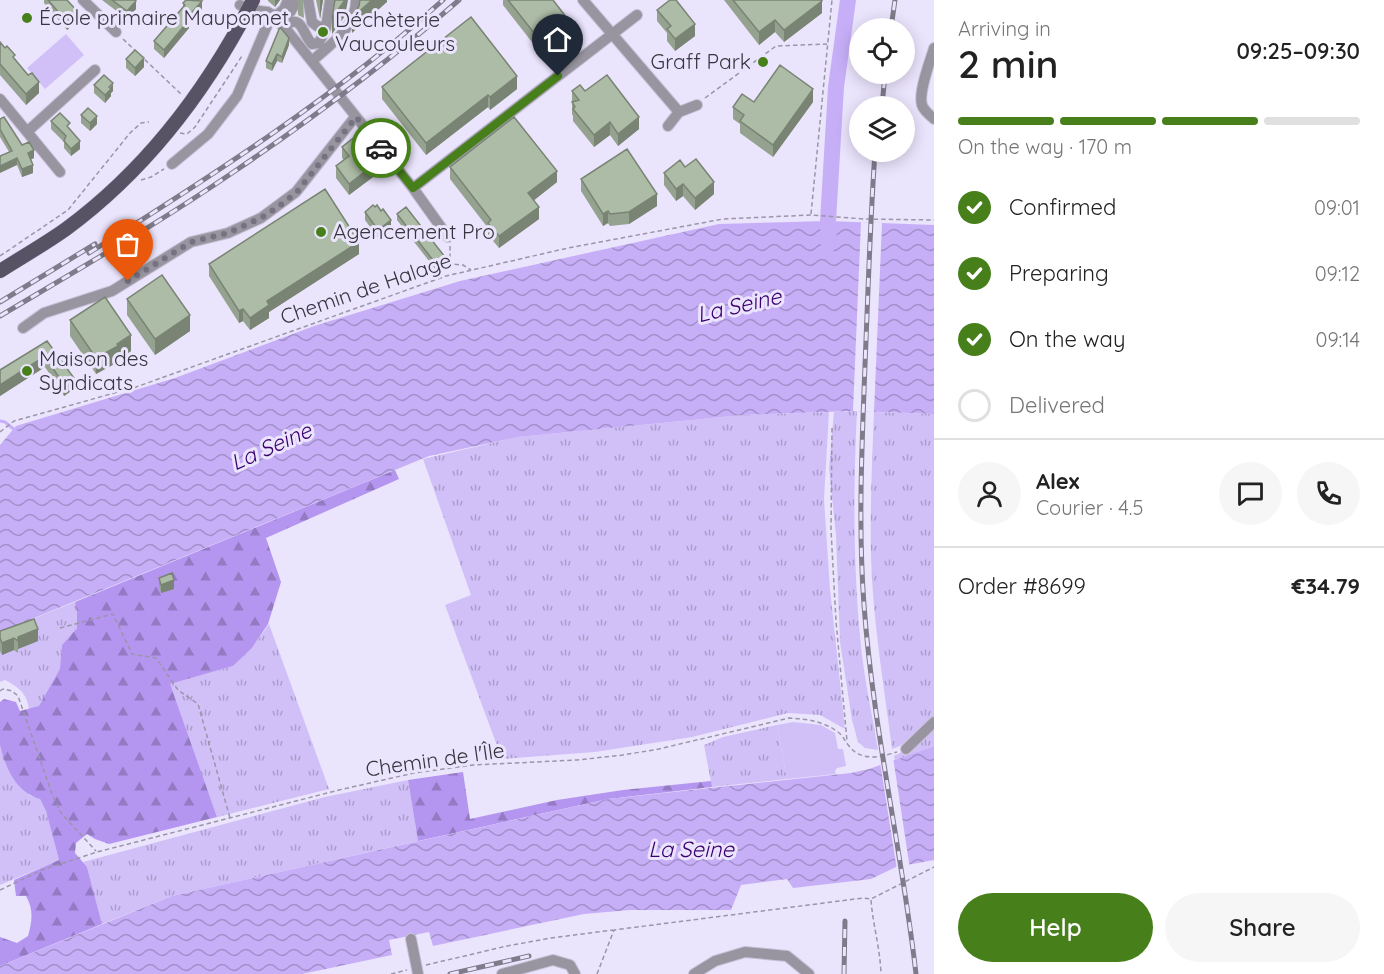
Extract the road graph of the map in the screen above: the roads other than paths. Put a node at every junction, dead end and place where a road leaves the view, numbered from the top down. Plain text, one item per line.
1 (82, 0) edge
2 (288, 0) edge
3 (297, 0) edge
4 (308, 0) edge
5 (330, 0) edge
6 (356, 0) edge
7 (583, 0) edge
8 (248, 3) edge
9 (637, 15) dead end
10 (276, 19) junction
11 (326, 28) junction
12 (116, 32) road end
13 (612, 34) junction
14 (934, 48) edge
15 (312, 61) junction
16 (95, 70) dead end
17 (0, 99) edge
18 (697, 105) road end
19 (679, 112) junction
20 (356, 117) junction
21 (934, 119) edge
22 (668, 126) dead end
23 (28, 132) junction
24 (172, 164) dead end
25 (60, 172) dead end
26 (413, 188) junction
27 (448, 237) road end
28 (20, 258) junction
29 (0, 271) edge
30 (23, 328) dead end
31 (934, 722) edge
32 (906, 749) road end
33 (411, 939) dead end
34 (417, 971) edge
35 (502, 974) edge
36 (575, 974) edge
37 (694, 974) edge
38 (809, 974) edge

1 - 12 street
2 - 10 street
3 - 10 street
4 - 11 street
5 - 11 street
6 - 15 street
7 - 13 street
8 - 10 street
8 - 28 main road
8 - 28 main road
9 - 13 street
10 - 11 street
10 - 15 street
10 - 24 street
13 - 19 street
13 - 26 street
14 - 21 street
15 - 20 street
16 - 23 street
17 - 23 street
18 - 19 street
19 - 22 street
20 - 26 street
20 - 30 street
23 - 25 street
26 - 27 street
28 - 29 main road
31 - 32 street
33 - 34 street
35 - 36 street
37 - 38 street

